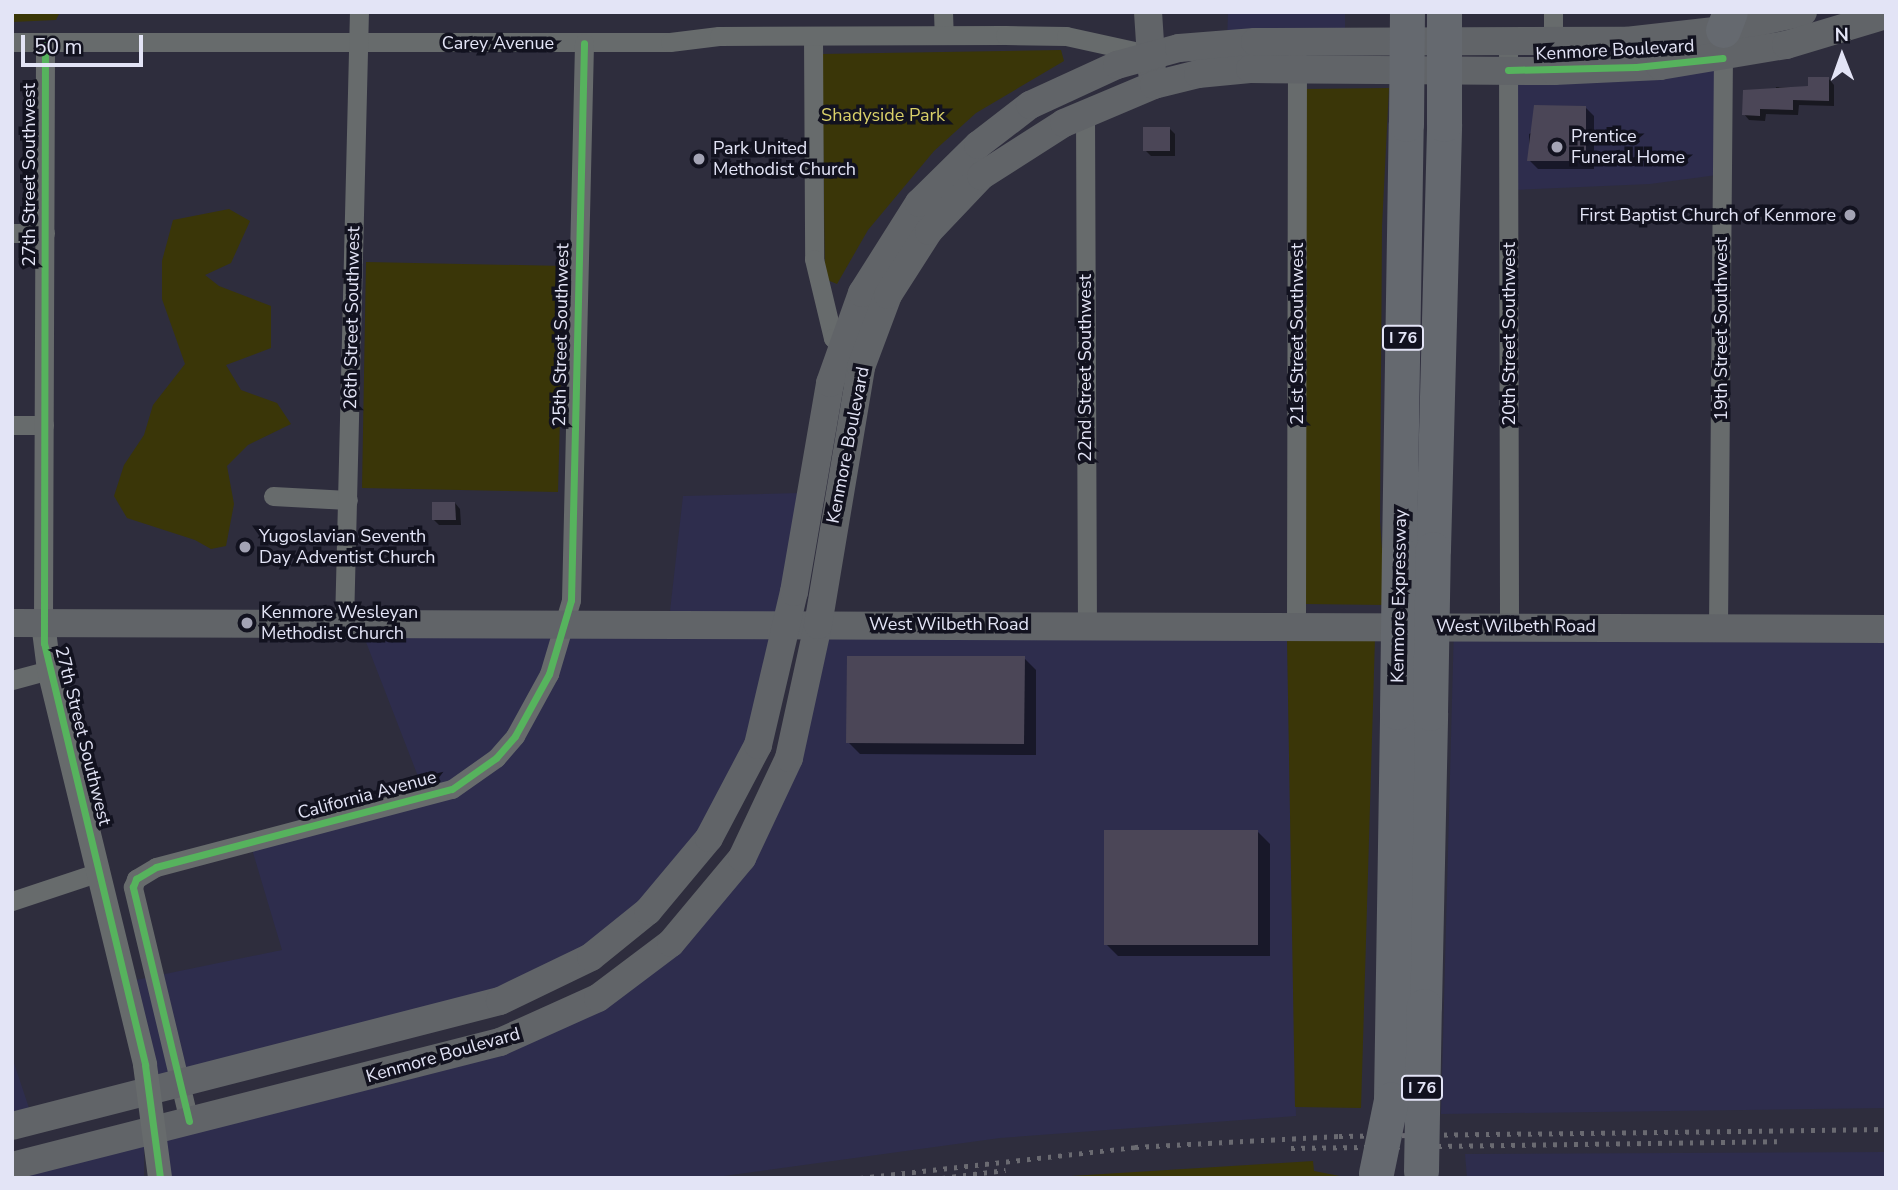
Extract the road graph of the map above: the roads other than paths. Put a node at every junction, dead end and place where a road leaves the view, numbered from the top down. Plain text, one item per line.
1 (359, 12) edge
2 (943, 12) edge
3 (1148, 12) edge
4 (1407, 12) edge
5 (1444, 12) edge
6 (1553, 12) edge
7 (1803, 12) edge
8 (1886, 15) edge
9 (1724, 28) edge
10 (944, 35) junction
11 (813, 36) junction
12 (12, 42) edge
13 (46, 42) junction
14 (358, 42) junction
15 (584, 43) junction
16 (1553, 43) junction
17 (1148, 54) junction
18 (1297, 56) junction
19 (1508, 56) junction
20 (1554, 71) junction
21 (1154, 85) junction
22 (1085, 112) junction
23 (12, 233) edge
24 (45, 233) junction
25 (854, 349) junction
26 (12, 425) edge
27 (44, 425) junction
28 (273, 496) dead end
29 (348, 500) junction
30 (12, 623) edge
31 (43, 623) junction
32 (1087, 623) junction
33 (344, 624) junction
34 (786, 625) junction
35 (818, 625) junction
36 (1509, 625) junction
37 (1296, 626) junction
38 (563, 627) junction
39 (1718, 627) junction
40 (1886, 629) edge
41 (49, 670) junction
42 (12, 680) edge
43 (1414, 712) junction
44 (99, 873) junction
45 (12, 901) edge
46 (1408, 1006) junction
47 (179, 1082) junction
48 (189, 1121) junction
49 (12, 1126) edge
50 (12, 1166) edge
51 (1396, 1175) edge
52 (160, 1178) edge

1 - 14 street, 26th Street Southwest
2 - 10 street
3 - 17 main road
4 - 43 highway, Kenmore Expressway / I 76, bridge
5 - 43 highway, Kenmore Expressway / I 76, bridge
6 - 16 street
7 - 9 main road, Kenmore Boulevard
8 - 9 main road, Kenmore Boulevard
9 - 16 main road, Kenmore Boulevard
9 - 20 main road, Kenmore Boulevard
9 - 39 street, 19th Street Southwest
10 - 11 street, Carey Avenue
10 - 17 street, Carey Avenue
11 - 15 street, Carey Avenue
11 - 25 street
12 - 13 street, Carey Avenue
13 - 14 street, Carey Avenue
13 - 24 street, 27th Street Southwest
14 - 15 street, Carey Avenue
14 - 29 street, 26th Street Southwest
15 - 38 street, 25th Street Southwest
16 - 19 main road, Kenmore Boulevard
16 - 20 street
17 - 18 main road, Kenmore Boulevard
17 - 21 main road
17 - 25 main road, Kenmore Boulevard
18 - 19 main road, Kenmore Boulevard
18 - 21 main road, Kenmore Boulevard
18 - 37 street, 21st Street Southwest
19 - 20 main road, Kenmore Boulevard
19 - 36 street, 20th Street Southwest
21 - 22 main road, Kenmore Boulevard
22 - 25 main road, Kenmore Boulevard
22 - 32 street, 22nd Street Southwest
23 - 24 street
24 - 27 street, 27th Street Southwest
25 - 34 main road, Kenmore Boulevard
25 - 35 main road, Kenmore Boulevard
26 - 27 street
27 - 31 street, 27th Street Southwest
28 - 29 street
29 - 33 street, 26th Street Southwest
30 - 31 main road, West Wilbeth Road
31 - 33 main road, West Wilbeth Road
31 - 41 street, 27th Street Southwest
32 - 35 main road, West Wilbeth Road
32 - 37 main road, West Wilbeth Road
33 - 38 main road, West Wilbeth Road
34 - 35 main road, West Wilbeth Road
34 - 38 main road, West Wilbeth Road
34 - 47 main road, Kenmore Boulevard
35 - 48 main road, Kenmore Boulevard
36 - 37 main road, West Wilbeth Road
36 - 39 main road, West Wilbeth Road
38 - 47 street, California Avenue
39 - 40 main road, West Wilbeth Road
41 - 42 street
41 - 44 street, 27th Street Southwest
43 - 46 highway, Kenmore Expressway / I 76
44 - 45 street
44 - 52 street, 27th Street Southwest, bridge
46 - 51 highway, Kenmore Expressway / I 76, bridge
46 - 51 highway, Kenmore Expressway / I 76, bridge
47 - 48 street
47 - 49 main road, Kenmore Boulevard
48 - 50 main road, Kenmore Boulevard

